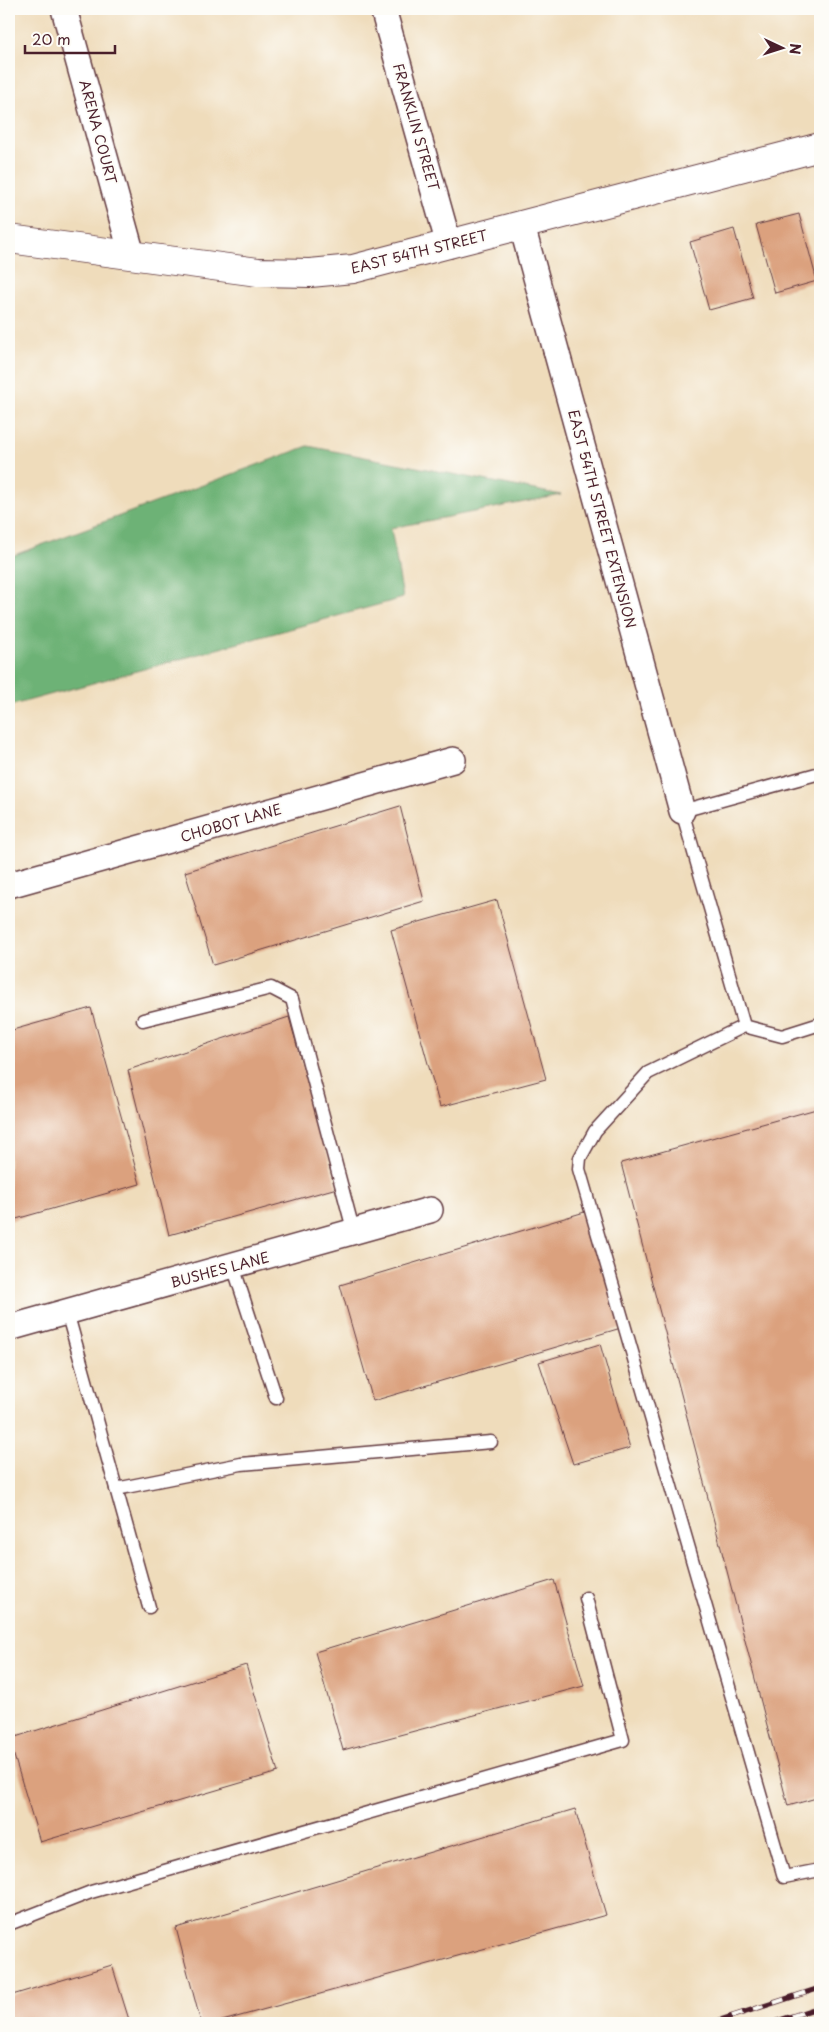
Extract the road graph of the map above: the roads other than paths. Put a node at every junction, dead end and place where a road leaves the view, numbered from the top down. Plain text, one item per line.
1 (64, 9) edge
2 (383, 9) edge
3 (820, 147) edge
4 (522, 226) junction
5 (9, 239) edge
6 (449, 246) junction
7 (132, 255) junction
8 (453, 760) dead end
9 (820, 774) edge
10 (682, 811) junction
11 (9, 885) edge
12 (143, 1020) dead end
13 (820, 1024) edge
14 (744, 1026) junction
15 (430, 1210) dead end
16 (354, 1233) junction
17 (233, 1266) junction
18 (67, 1312) junction
19 (9, 1328) edge
20 (276, 1398) dead end
21 (491, 1442) dead end
22 (116, 1489) junction
23 (586, 1598) dead end
24 (149, 1607) dead end
25 (820, 1870) edge
26 (9, 1924) edge

1 - 7 street, ARENA COURT
2 - 6 street, FRANKLIN STREET
3 - 4 street, EAST 54TH STREET
4 - 6 street, EAST 54TH STREET
4 - 10 street, EAST 54TH STREET EXTENSION
5 - 7 street, EAST 54TH STREET
6 - 7 street, EAST 54TH STREET
8 - 11 street, CHOBOT LANE
9 - 10 lane
10 - 14 lane
12 - 16 lane
13 - 14 lane
14 - 25 lane
15 - 16 street, BUSHES LANE
16 - 17 street, BUSHES LANE
17 - 18 street, BUSHES LANE
17 - 20 lane
18 - 19 street, BUSHES LANE
18 - 22 lane
21 - 22 lane
22 - 24 lane
23 - 26 lane

